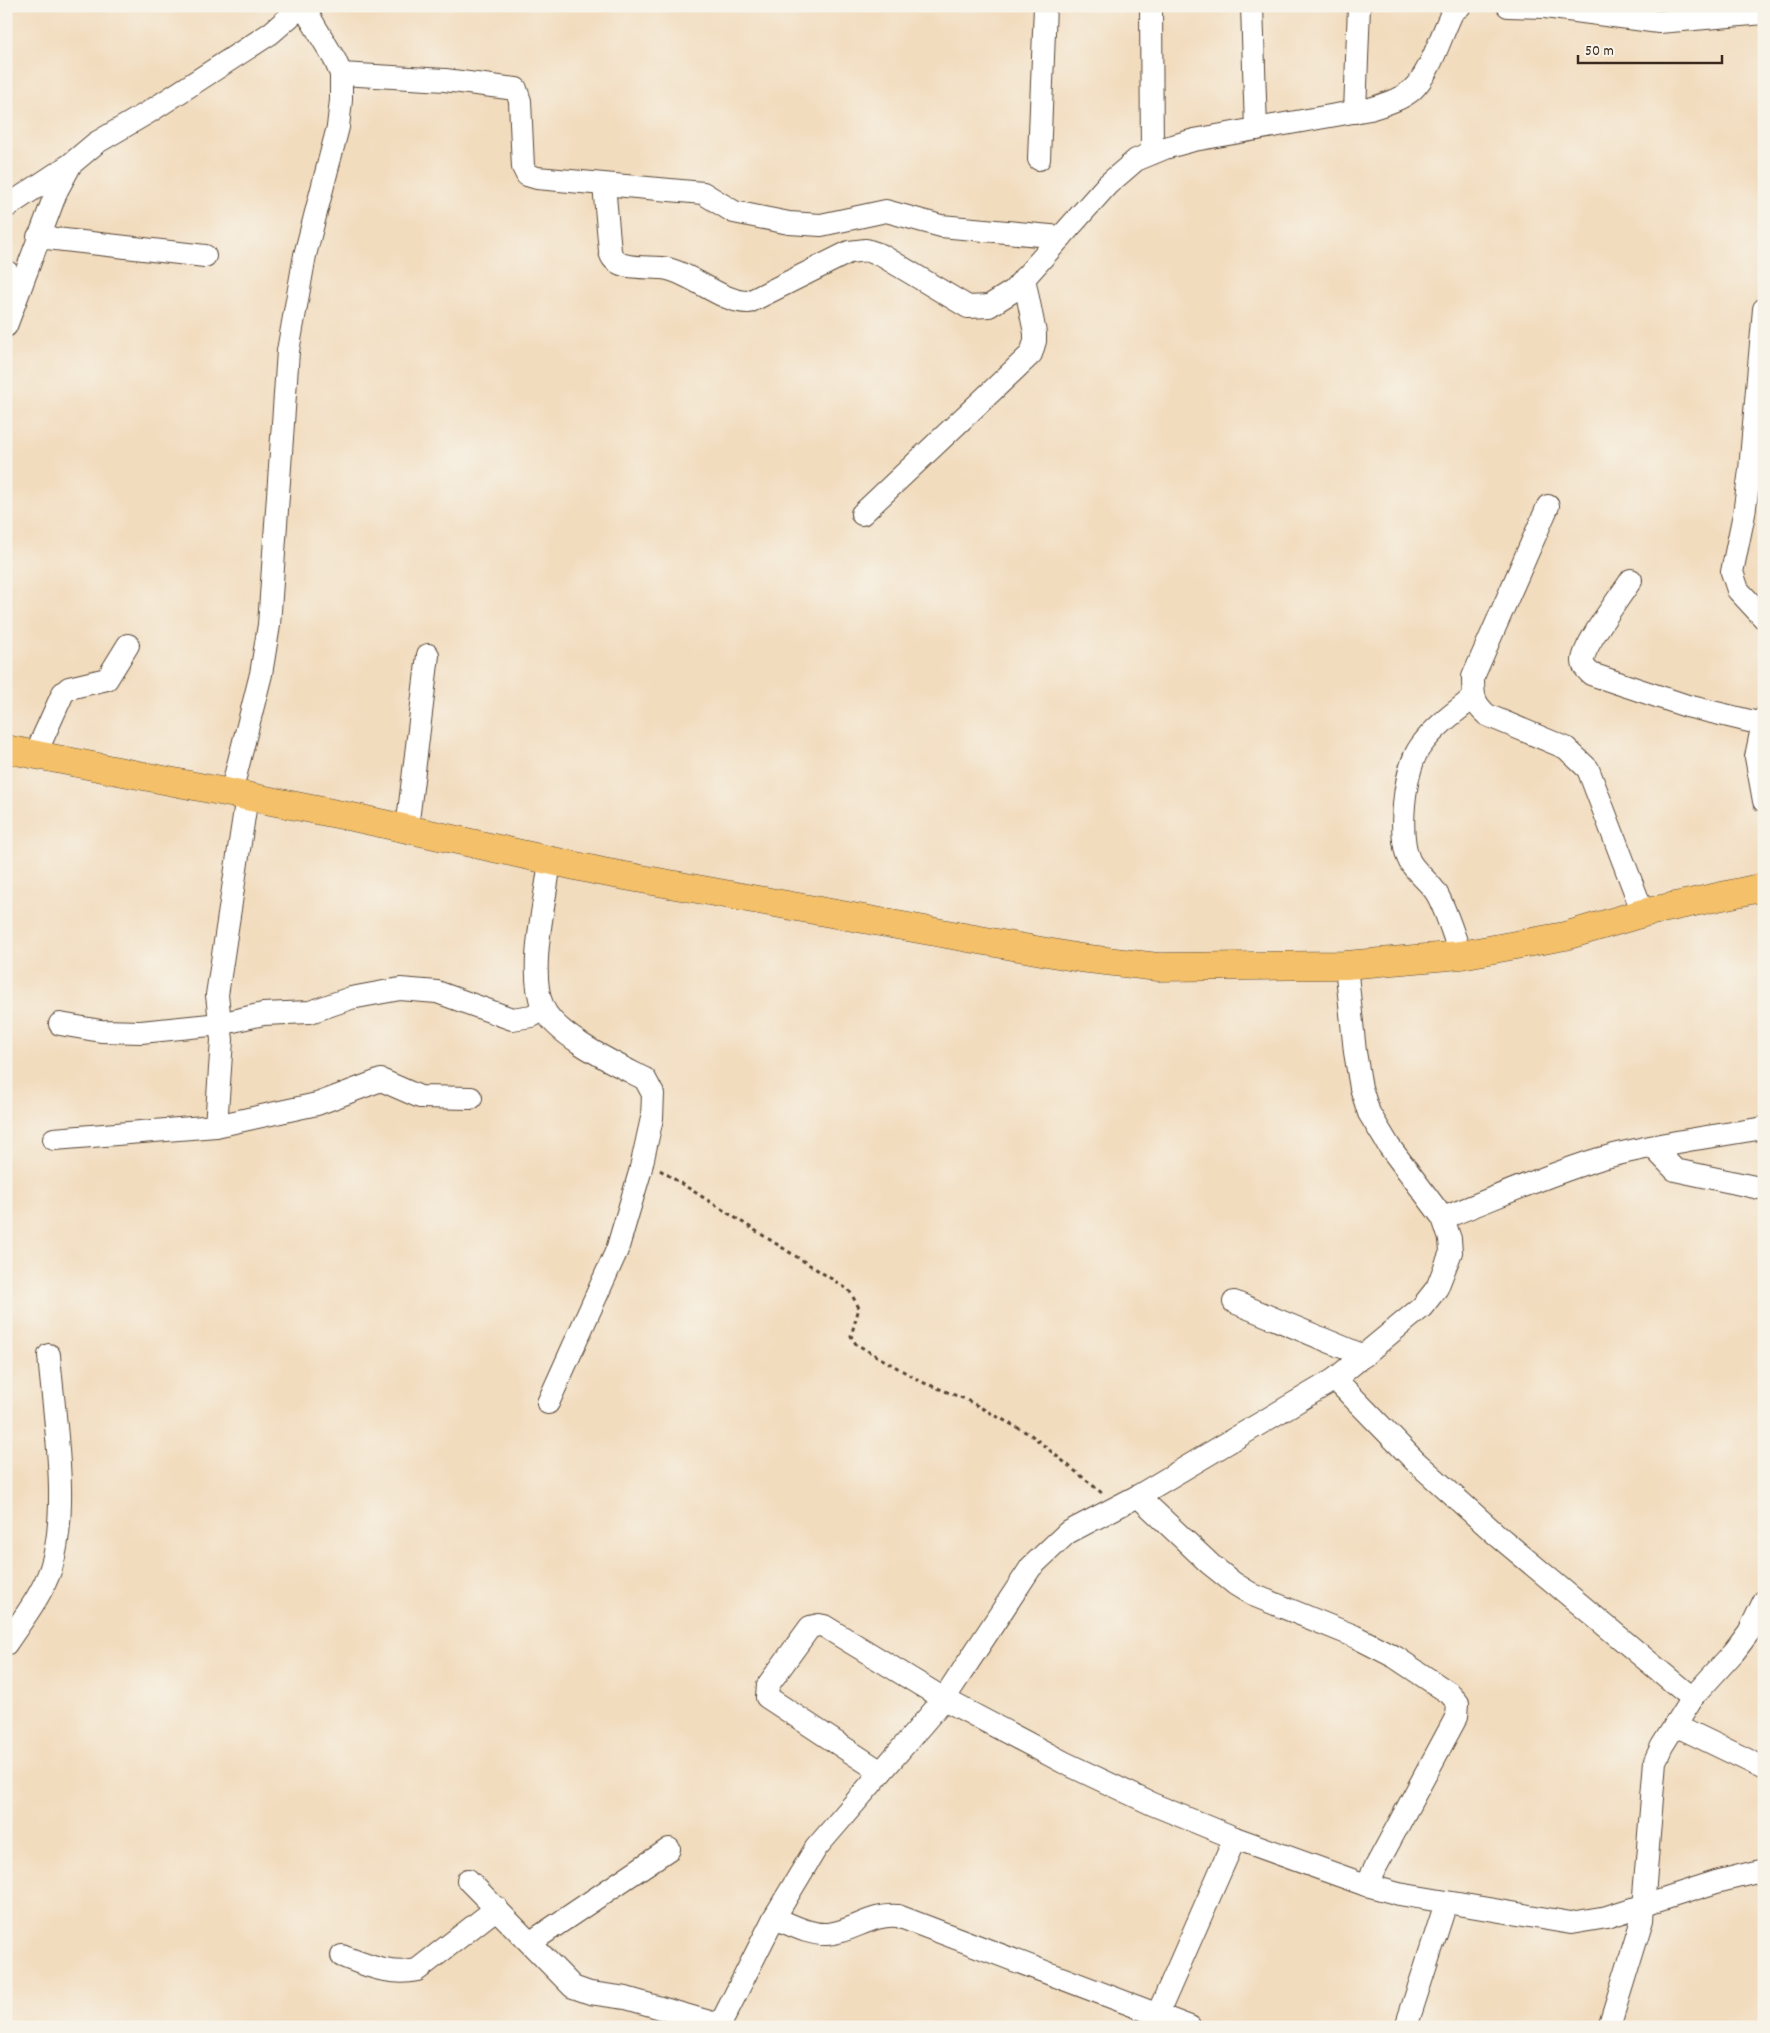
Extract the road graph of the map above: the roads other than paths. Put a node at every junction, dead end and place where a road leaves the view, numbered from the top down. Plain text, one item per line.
1 (303, 6) edge
2 (1044, 6) edge
3 (1151, 6) edge
4 (1252, 6) edge
5 (1359, 6) edge
6 (1440, 6) edge
7 (1460, 6) edge
8 (1508, 6) edge
9 (1514, 7) edge
10 (1545, 7) edge
11 (1764, 13) edge
12 (340, 74) junction
13 (1355, 112) junction
14 (1256, 129) junction
15 (1152, 153) junction
16 (1039, 160) dead end
17 (71, 164) junction
18 (604, 186) junction
19 (6, 207) edge
20 (873, 213) junction
21 (38, 237) junction
22 (1061, 237) junction
23 (849, 252) junction
24 (205, 256) dead end
25 (14, 278) edge
26 (1024, 278) junction
27 (1764, 309) edge
28 (6, 326) edge
29 (1548, 506) dead end
30 (862, 514) dead end
31 (1631, 580) dead end
32 (1764, 618) edge
33 (128, 644) dead end
34 (428, 655) dead end
35 (1473, 698) junction
36 (1763, 721) edge
37 (6, 750) edge
38 (36, 755) junction
39 (239, 795) junction
40 (1764, 801) edge
41 (407, 829) junction
42 (558, 861) junction
43 (1764, 887) edge
44 (1643, 913) junction
45 (1461, 954) junction
46 (1346, 965) junction
47 (543, 1009) junction
48 (60, 1024) dead end
49 (220, 1024) junction
50 (471, 1098) dead end
51 (216, 1126) junction
52 (1764, 1128) edge
53 (54, 1138) dead end
54 (1653, 1147) junction
55 (1764, 1189) edge
56 (1443, 1218) junction
57 (1234, 1302) dead end
58 (49, 1355) dead end
59 (1364, 1356) junction
60 (1334, 1379) junction
61 (548, 1403) dead end
62 (1138, 1496) junction
63 (1764, 1601) edge
64 (6, 1644) edge
65 (1692, 1698) junction
66 (944, 1699) junction
67 (1675, 1725) junction
68 (1764, 1768) edge
69 (881, 1772) junction
70 (1235, 1838) junction
71 (669, 1849) dead end
72 (1764, 1870) edge
73 (468, 1880) dead end
74 (1366, 1885) junction
75 (1446, 1903) junction
76 (1644, 1904) junction
77 (497, 1908) junction
78 (774, 1918) junction
79 (531, 1942) junction
80 (342, 1956) dead end
81 (1155, 2021) edge
82 (720, 2026) edge
83 (1190, 2027) edge
84 (1406, 2027) edge
85 (1609, 2027) edge

1 - 12 street
1 - 17 street
2 - 16 street
3 - 15 street
4 - 14 street
5 - 13 street
6 - 7 street
7 - 13 street
8 - 9 street
9 - 10 street
10 - 11 street
12 - 18 street
12 - 39 street
13 - 14 street
14 - 15 street
15 - 22 street
17 - 19 street
17 - 21 street
18 - 20 street
18 - 23 street
20 - 22 street
20 - 23 street
21 - 24 street
21 - 25 street
22 - 26 street
23 - 26 street
25 - 28 street
26 - 30 street
27 - 32 street
29 - 35 street
31 - 36 street
33 - 38 street
34 - 41 street
35 - 44 street
35 - 45 street
36 - 40 street
37 - 38 main road
38 - 39 main road
39 - 41 main road
39 - 49 street
41 - 42 main road
42 - 46 main road
42 - 47 street
43 - 44 main road
44 - 45 main road
45 - 46 main road
46 - 56 street
47 - 49 street
47 - 61 street
48 - 49 street
49 - 51 street
50 - 51 street
51 - 53 street
52 - 54 street
54 - 55 street
54 - 56 street
56 - 59 street
57 - 59 street
58 - 64 street
59 - 60 street
60 - 62 street
60 - 65 street
62 - 66 street
62 - 74 street
63 - 65 street
65 - 67 street
66 - 69 street
66 - 69 street
66 - 70 street
67 - 68 street
67 - 76 street
69 - 78 street
70 - 74 street
70 - 81 street
71 - 79 street
72 - 76 street
73 - 77 street
74 - 75 street
75 - 76 street
75 - 84 street
76 - 85 street
77 - 79 street
77 - 80 street
78 - 81 street
78 - 82 street
79 - 82 street
81 - 83 street

